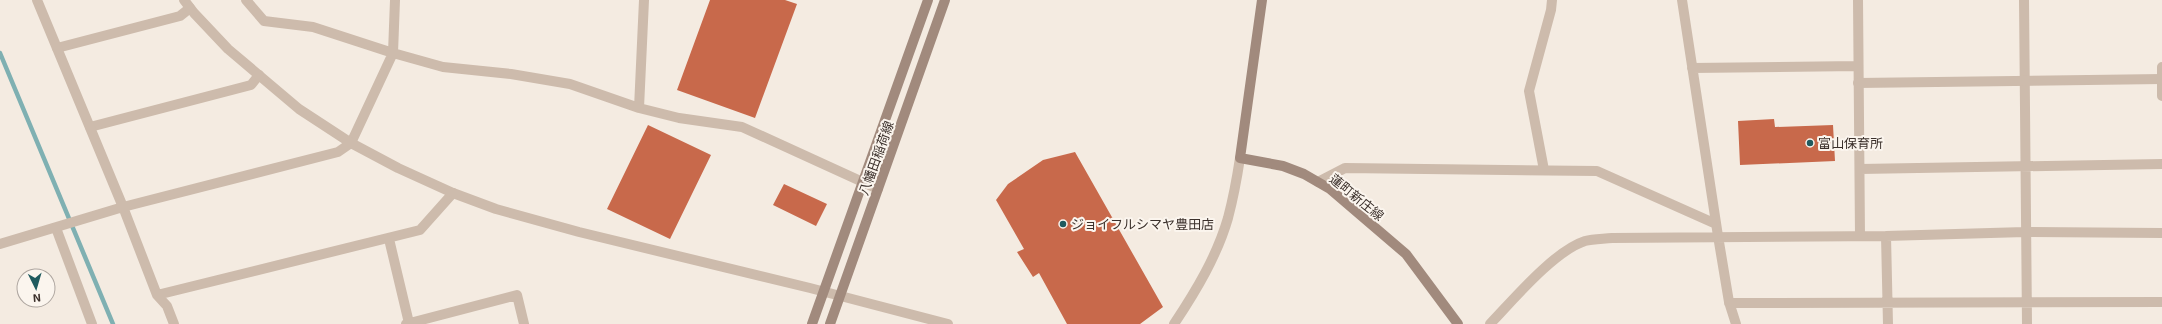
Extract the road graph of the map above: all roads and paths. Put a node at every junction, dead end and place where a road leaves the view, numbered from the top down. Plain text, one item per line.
1 (37, 0) edge
2 (246, 0) edge
3 (395, 0) edge
4 (644, 0) edge
5 (928, 0) edge
6 (945, 0) edge
7 (1262, 0) edge
8 (1552, 0) edge
9 (1682, 0) edge
10 (1858, 0) edge
11 (2024, 0) edge
12 (187, 4) edge
13 (57, 48) junction
14 (393, 53) junction
15 (1858, 66) junction
16 (2162, 66) edge
17 (1692, 68) junction
18 (259, 75) junction
19 (2162, 78) edge
20 (2023, 80) junction
21 (1858, 84) junction
22 (2162, 96) edge
23 (639, 108) junction
24 (90, 127) junction
25 (351, 143) junction
26 (1240, 158) junction
27 (2162, 164) edge
28 (2024, 165) junction
29 (1860, 169) junction
30 (1544, 170) junction
31 (862, 181) junction
32 (1318, 182) junction
33 (878, 188) junction
34 (453, 193) junction
35 (123, 207) junction
36 (1716, 224) junction
37 (56, 228) junction
38 (2025, 232) junction
39 (2162, 233) edge
40 (1718, 236) junction
41 (1860, 236) junction
42 (1886, 236) junction
43 (389, 239) junction
44 (0, 244) edge
45 (824, 291) junction
46 (157, 295) junction
47 (840, 295) junction
48 (1888, 302) junction
49 (2027, 302) junction
50 (2162, 302) edge
51 (1729, 303) junction
52 (92, 324) edge
53 (174, 324) edge
54 (408, 324) edge
55 (524, 324) edge
56 (812, 324) edge
57 (830, 324) edge
58 (948, 324) edge
59 (1174, 324) edge
60 (1458, 324) edge
61 (1490, 324) edge
62 (1736, 324) edge
63 (1888, 324) edge
64 (2027, 324) edge

1 - 13 street
2 - 14 street
3 - 14 street
4 - 23 street
5 - 31 main road, 八幡田稲荷線
6 - 33 main road, 八幡田稲荷線
7 - 26 main road
8 - 30 street
9 - 17 street
10 - 15 street
11 - 20 street
12 - 13 street
12 - 18 street
13 - 24 street
14 - 23 street
14 - 25 street
15 - 17 street
15 - 21 street
16 - 19 street
17 - 36 street
18 - 24 street
18 - 25 street
19 - 20 street
19 - 22 street
20 - 21 street
20 - 28 street
21 - 29 street
23 - 31 street
24 - 35 street
25 - 34 street
25 - 35 street
26 - 32 main road, 蓮町新庄線
26 - 59 street
27 - 28 street
28 - 29 street
28 - 38 street
29 - 41 street
30 - 32 street
30 - 36 street
31 - 33 street
31 - 45 main road, 八幡田稲荷線
32 - 60 main road, 蓮町新庄線
33 - 47 main road, 八幡田稲荷線
34 - 43 street
34 - 45 street
35 - 37 street
35 - 46 street
36 - 40 street
37 - 44 street
37 - 52 street
38 - 39 street
38 - 42 street
38 - 49 street
40 - 41 street
40 - 51 street
40 - 61 street
41 - 42 street
42 - 48 street
43 - 46 street
43 - 54 street
45 - 47 street
45 - 56 main road, 八幡田稲荷線
46 - 53 street
47 - 57 main road, 八幡田稲荷線
47 - 58 street
48 - 49 street
48 - 51 street
48 - 63 street
49 - 50 street
49 - 64 street
51 - 62 street
54 - 55 street

